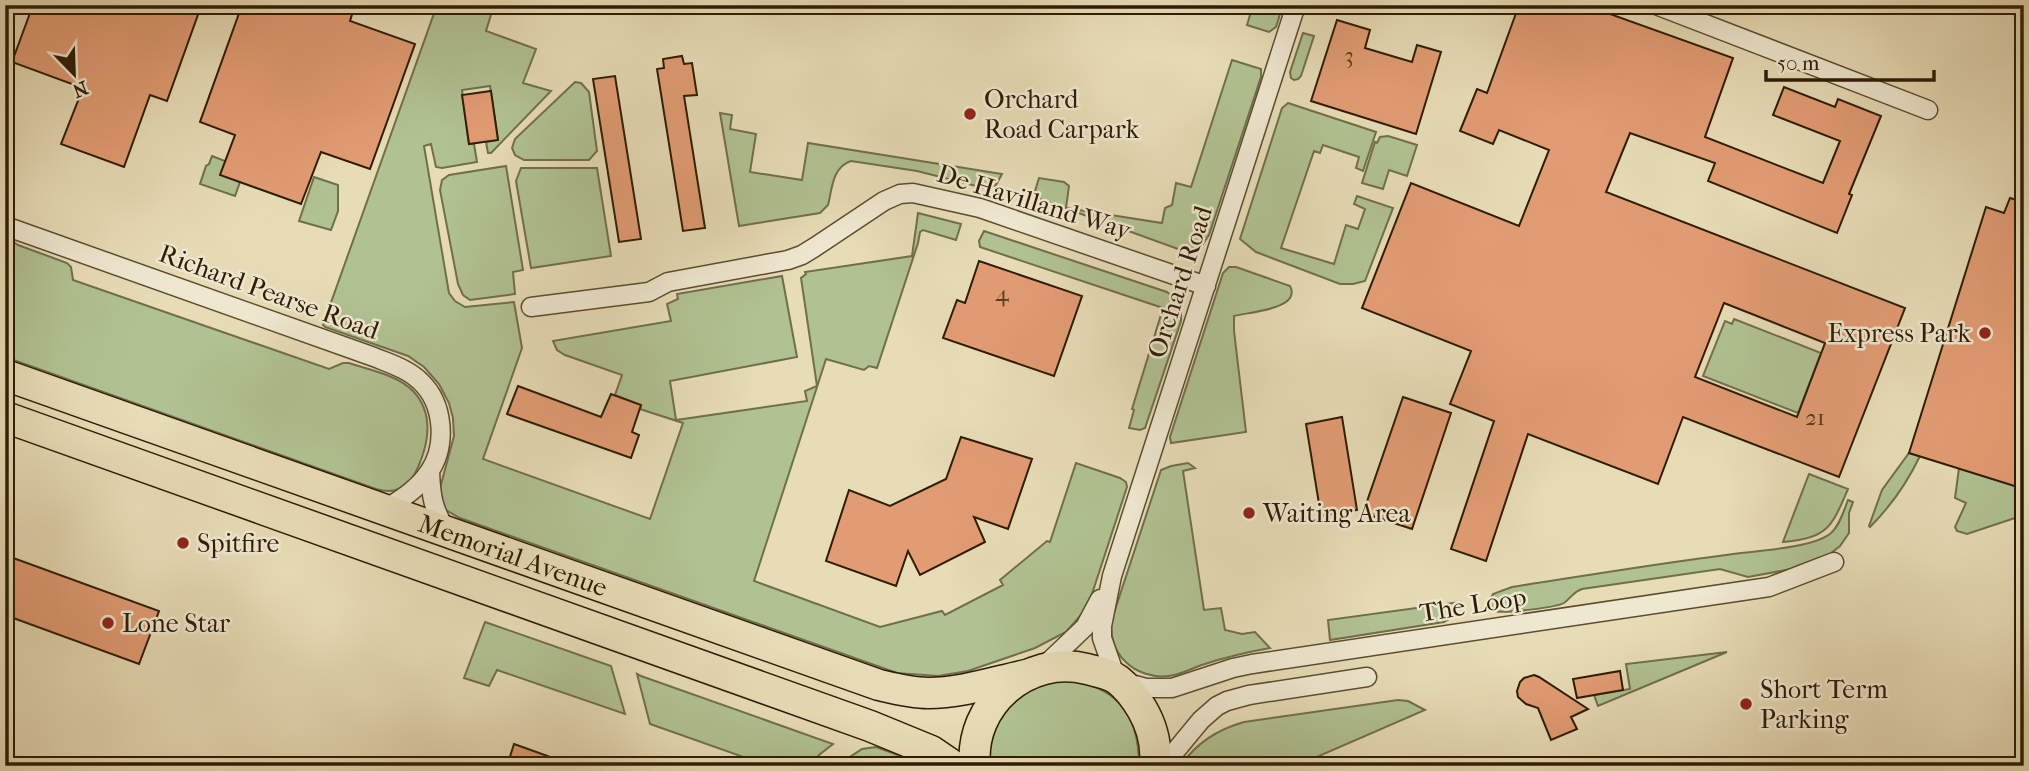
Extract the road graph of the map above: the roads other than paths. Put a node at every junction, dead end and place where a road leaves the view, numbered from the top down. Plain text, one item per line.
1 (1296, 5) edge
2 (1656, 5) edge
3 (1928, 110) dead end
4 (5, 226) edge
5 (1206, 286) junction
6 (531, 307) dead end
7 (5, 375) edge
8 (5, 417) edge
9 (430, 471) junction
10 (384, 510) junction
11 (446, 531) junction
12 (1834, 562) dead end
13 (1112, 576) junction
14 (1032, 673) junction
15 (1367, 677) dead end
16 (1118, 680) junction
17 (953, 766) edge
18 (975, 766) edge
19 (1155, 766) edge
20 (1163, 766) edge

1 - 5 street, Orchard Road
2 - 3 street
4 - 9 street, Richard Pearse Road
5 - 6 street, De Havilland Way
5 - 13 street, Orchard Road
7 - 10 main road, Memorial Avenue
8 - 17 main road, Memorial Avenue
9 - 10 street, Richard Pearse Road
9 - 11 street, Richard Pearse Road
10 - 11 main road, Memorial Avenue
11 - 14 main road, Memorial Avenue
12 - 16 street, The Loop
13 - 14 street, Orchard Road
13 - 16 street, Orchard Road
14 - 16 main road, Memorial Avenue
14 - 18 main road
15 - 20 street
16 - 19 main road

